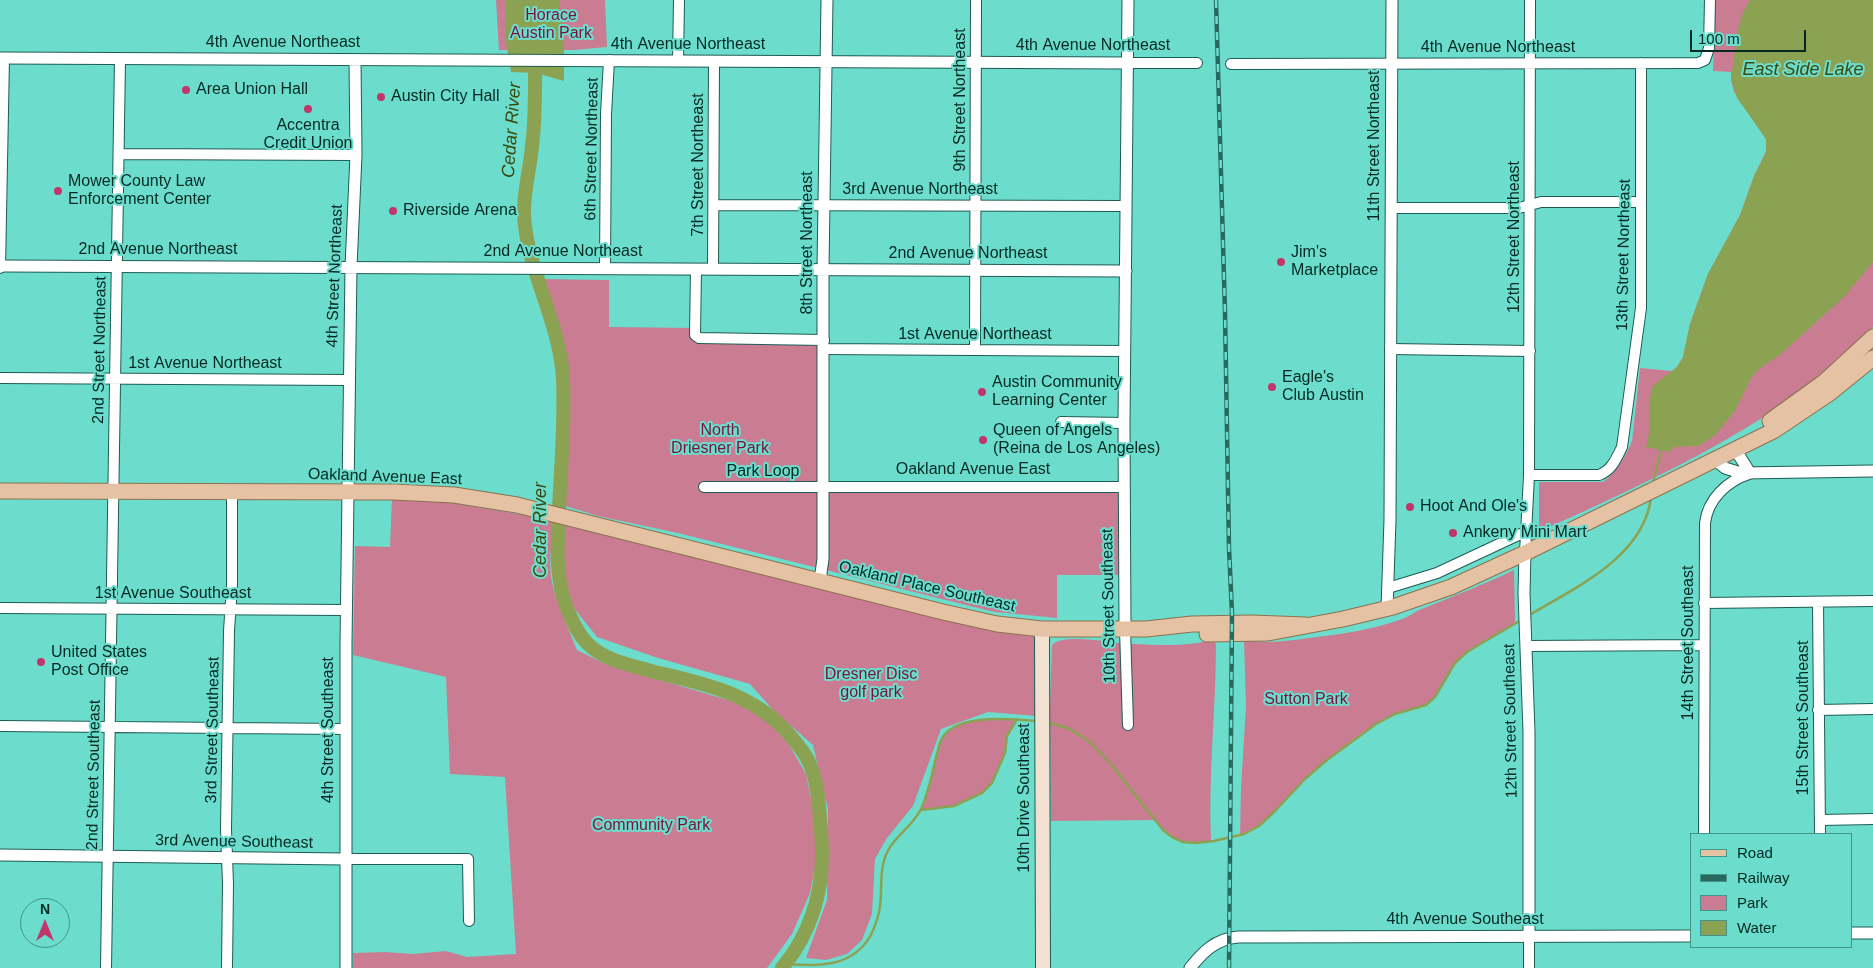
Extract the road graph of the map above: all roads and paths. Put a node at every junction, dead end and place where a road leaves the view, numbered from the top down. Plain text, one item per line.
1 (679, 0) edge
2 (826, 0) edge
3 (976, 0) edge
4 (1128, 0) edge
5 (1392, 0) edge
6 (1530, 0) edge
7 (1710, 0) edge
8 (2, 58) edge
9 (120, 59) junction
10 (355, 60) junction
11 (609, 60) junction
12 (678, 61) junction
13 (714, 61) junction
14 (826, 61) junction
15 (976, 62) junction
16 (1128, 62) junction
17 (1197, 63) dead end
18 (1231, 64) dead end
19 (1391, 64) junction
20 (1530, 64) junction
21 (1641, 64) junction
22 (119, 154) junction
23 (1, 155) edge
24 (356, 155) junction
25 (1641, 202) junction
26 (714, 205) junction
27 (976, 205) junction
28 (824, 206) junction
29 (1126, 206) junction
30 (1530, 206) junction
31 (1391, 208) junction
32 (117, 266) junction
33 (0, 267) edge
34 (351, 267) junction
35 (605, 269) junction
36 (696, 269) junction
37 (713, 269) junction
38 (823, 270) junction
39 (976, 270) junction
40 (1126, 271) junction
41 (1873, 337) edge
42 (824, 345) junction
43 (1390, 349) junction
44 (975, 350) junction
45 (1125, 351) junction
46 (1530, 351) junction
47 (1873, 358) edge
48 (0, 378) edge
49 (115, 379) junction
50 (349, 380) junction
51 (1061, 422) dead end
52 (1124, 423) junction
53 (1735, 448) junction
54 (1714, 459) junction
55 (1873, 471) edge
56 (1750, 473) junction
57 (1529, 474) junction
58 (704, 487) dead end
59 (822, 487) junction
60 (1124, 488) junction
61 (0, 492) edge
62 (112, 492) junction
63 (232, 492) junction
64 (347, 492) junction
65 (1527, 531) junction
66 (1525, 554) junction
67 (820, 580) junction
68 (1388, 588) junction
69 (1873, 601) edge
70 (1818, 602) junction
71 (1704, 603) junction
72 (0, 608) edge
73 (112, 608) junction
74 (231, 609) junction
75 (1387, 609) junction
76 (346, 610) junction
77 (1042, 629) junction
78 (1125, 629) junction
79 (1526, 641) junction
80 (1704, 646) junction
81 (1873, 709) edge
82 (1818, 710) junction
83 (1128, 725) dead end
84 (0, 726) edge
85 (110, 726) junction
86 (228, 728) junction
87 (345, 729) junction
88 (1873, 819) edge
89 (1820, 820) junction
90 (1704, 833) edge
91 (1820, 833) edge
92 (0, 855) edge
93 (108, 856) junction
94 (227, 858) junction
95 (345, 859) junction
96 (468, 921) dead end
97 (1853, 933) edge
98 (1873, 933) edge
99 (1690, 936) edge
100 (1529, 937) junction
101 (106, 968) edge
102 (227, 968) edge
103 (346, 968) edge
104 (1043, 968) edge
105 (1190, 968) edge
106 (1529, 968) edge

1 - 12 street
2 - 14 street, 8th Street Northeast
3 - 15 street, 9th Street Northeast
4 - 16 street, 10th Street Southeast
5 - 19 street, 11th Street Northeast
6 - 20 street, 12th Street Northeast
7 - 21 street, 4th Avenue Northeast
8 - 9 street, 4th Avenue Northeast
8 - 23 street
9 - 10 street, 4th Avenue Northeast
9 - 22 street, 2nd Street Northeast
10 - 11 street, 4th Avenue Northeast
10 - 24 street, 4th Street Northeast
11 - 12 street, 4th Avenue Northeast
11 - 35 street, 6th Street Northeast
12 - 13 street, 4th Avenue Northeast
13 - 14 street, 4th Avenue Northeast
13 - 26 street, 7th Street Northeast
14 - 15 street, 4th Avenue Northeast
14 - 28 street, 8th Street Northeast
15 - 16 street, 4th Avenue Northeast
15 - 27 street, 9th Street Northeast
16 - 17 street, 4th Avenue Northeast
16 - 29 street, 10th Street Southeast
18 - 19 street, 4th Avenue Northeast
19 - 20 street, 4th Avenue Northeast
19 - 31 street, 11th Street Northeast
20 - 21 street, 4th Avenue Northeast
20 - 30 street, 12th Street Northeast
21 - 25 street, 13th Street Northeast
22 - 24 street
22 - 32 street, 2nd Street Northeast
23 - 33 street
24 - 34 street, 4th Street Northeast
25 - 30 street
25 - 57 street, 13th Street Northeast
26 - 28 street, 3rd Avenue Northeast
26 - 37 street, 7th Street Northeast
27 - 28 street, 3rd Avenue Northeast
27 - 29 street, 3rd Avenue Northeast
27 - 39 street, 9th Street Northeast
28 - 38 street, 8th Street Northeast
29 - 40 street, 10th Street Southeast
30 - 31 street
30 - 46 street, 12th Street Northeast
31 - 43 street, 11th Street Northeast
32 - 33 street, 2nd Avenue Northeast
32 - 34 street, 2nd Avenue Northeast
32 - 49 street, 2nd Street Northeast
34 - 35 street, 2nd Avenue Northeast
34 - 50 street, 4th Street Northeast
35 - 36 street, 2nd Avenue Northeast
36 - 37 street, 2nd Avenue Northeast
36 - 42 street, 1st Avenue Northeast
37 - 38 street, 2nd Avenue Northeast
38 - 39 street, 2nd Avenue Northeast
38 - 42 street, 8th Street Northeast
39 - 40 street, 2nd Avenue Northeast
39 - 44 street, 9th Street Northeast
40 - 45 street, 10th Street Southeast
41 - 53 main road
42 - 44 street, 1st Avenue Northeast
42 - 59 street, 8th Street Northeast
43 - 46 street
43 - 68 street, 11th Street Northeast
44 - 45 street, 1st Avenue Northeast
45 - 52 street, 10th Street Southeast
46 - 57 street, 12th Street Northeast
47 - 53 main road
48 - 49 street, 1st Avenue Northeast
49 - 50 street, 1st Avenue Northeast
49 - 62 street, 2nd Street Northeast
50 - 64 street, 4th Street Northeast
51 - 52 street
52 - 60 street, 10th Street Southeast
53 - 54 main road, Oakland Place Southeast
53 - 56 street
54 - 56 street
54 - 66 main road, Oakland Place Southeast
55 - 56 street
56 - 71 street, 14th Street Southeast
57 - 65 street, 12th Street Southeast
58 - 59 street, Park Loop
59 - 60 street, Oakland Avenue East
59 - 67 street, 8th Street Northeast
60 - 78 street, 10th Street Southeast
61 - 62 main road, Oakland Avenue East
62 - 63 main road, Oakland Avenue East
62 - 73 street, 2nd Street Southeast
63 - 64 main road, Oakland Avenue East
63 - 74 street, 3rd Street Southeast
64 - 67 main road, Oakland Avenue East
64 - 76 street, 4th Street Southeast
65 - 66 street, 12th Street Southeast
65 - 68 street
66 - 75 main road, Oakland Place Southeast
66 - 79 street, 12th Street Southeast
67 - 77 main road, Oakland Place Southeast
68 - 75 street, 11th Street Northeast
69 - 70 street
70 - 71 street
70 - 82 street, 15th Street Southeast
71 - 80 street, 14th Street Southeast
72 - 73 street, 1st Avenue Southeast
73 - 74 street, 1st Avenue Southeast
73 - 85 street, 2nd Street Southeast
74 - 76 street, 1st Avenue Southeast
74 - 86 street, 3rd Street Southeast
75 - 78 main road, Oakland Place Southeast
76 - 87 street, 4th Street Southeast
77 - 78 main road, Oakland Place Southeast
77 - 104 main road, 10th Drive Southeast
78 - 83 street, 10th Street Southeast
79 - 80 street
79 - 100 street, 12th Street Southeast
80 - 90 street, 14th Street Southeast
81 - 82 street
82 - 89 street, 15th Street Southeast
84 - 85 street
85 - 86 street
85 - 93 street, 2nd Street Southeast
86 - 87 street
86 - 94 street, 3rd Street Southeast
87 - 95 street, 4th Street Southeast
88 - 89 street
89 - 91 street, 15th Street Southeast
92 - 93 street, 3rd Avenue Southeast
93 - 94 street, 3rd Avenue Southeast
93 - 101 street, 2nd Street Southeast
94 - 95 street, 3rd Avenue Southeast
94 - 102 street, 3rd Street Southeast
95 - 96 street, 3rd Avenue Southeast
95 - 103 street, 4th Street Southeast
97 - 98 street
99 - 100 street, 4th Avenue Southeast
100 - 105 street, 4th Avenue Southeast
100 - 106 street, 12th Street Southeast

